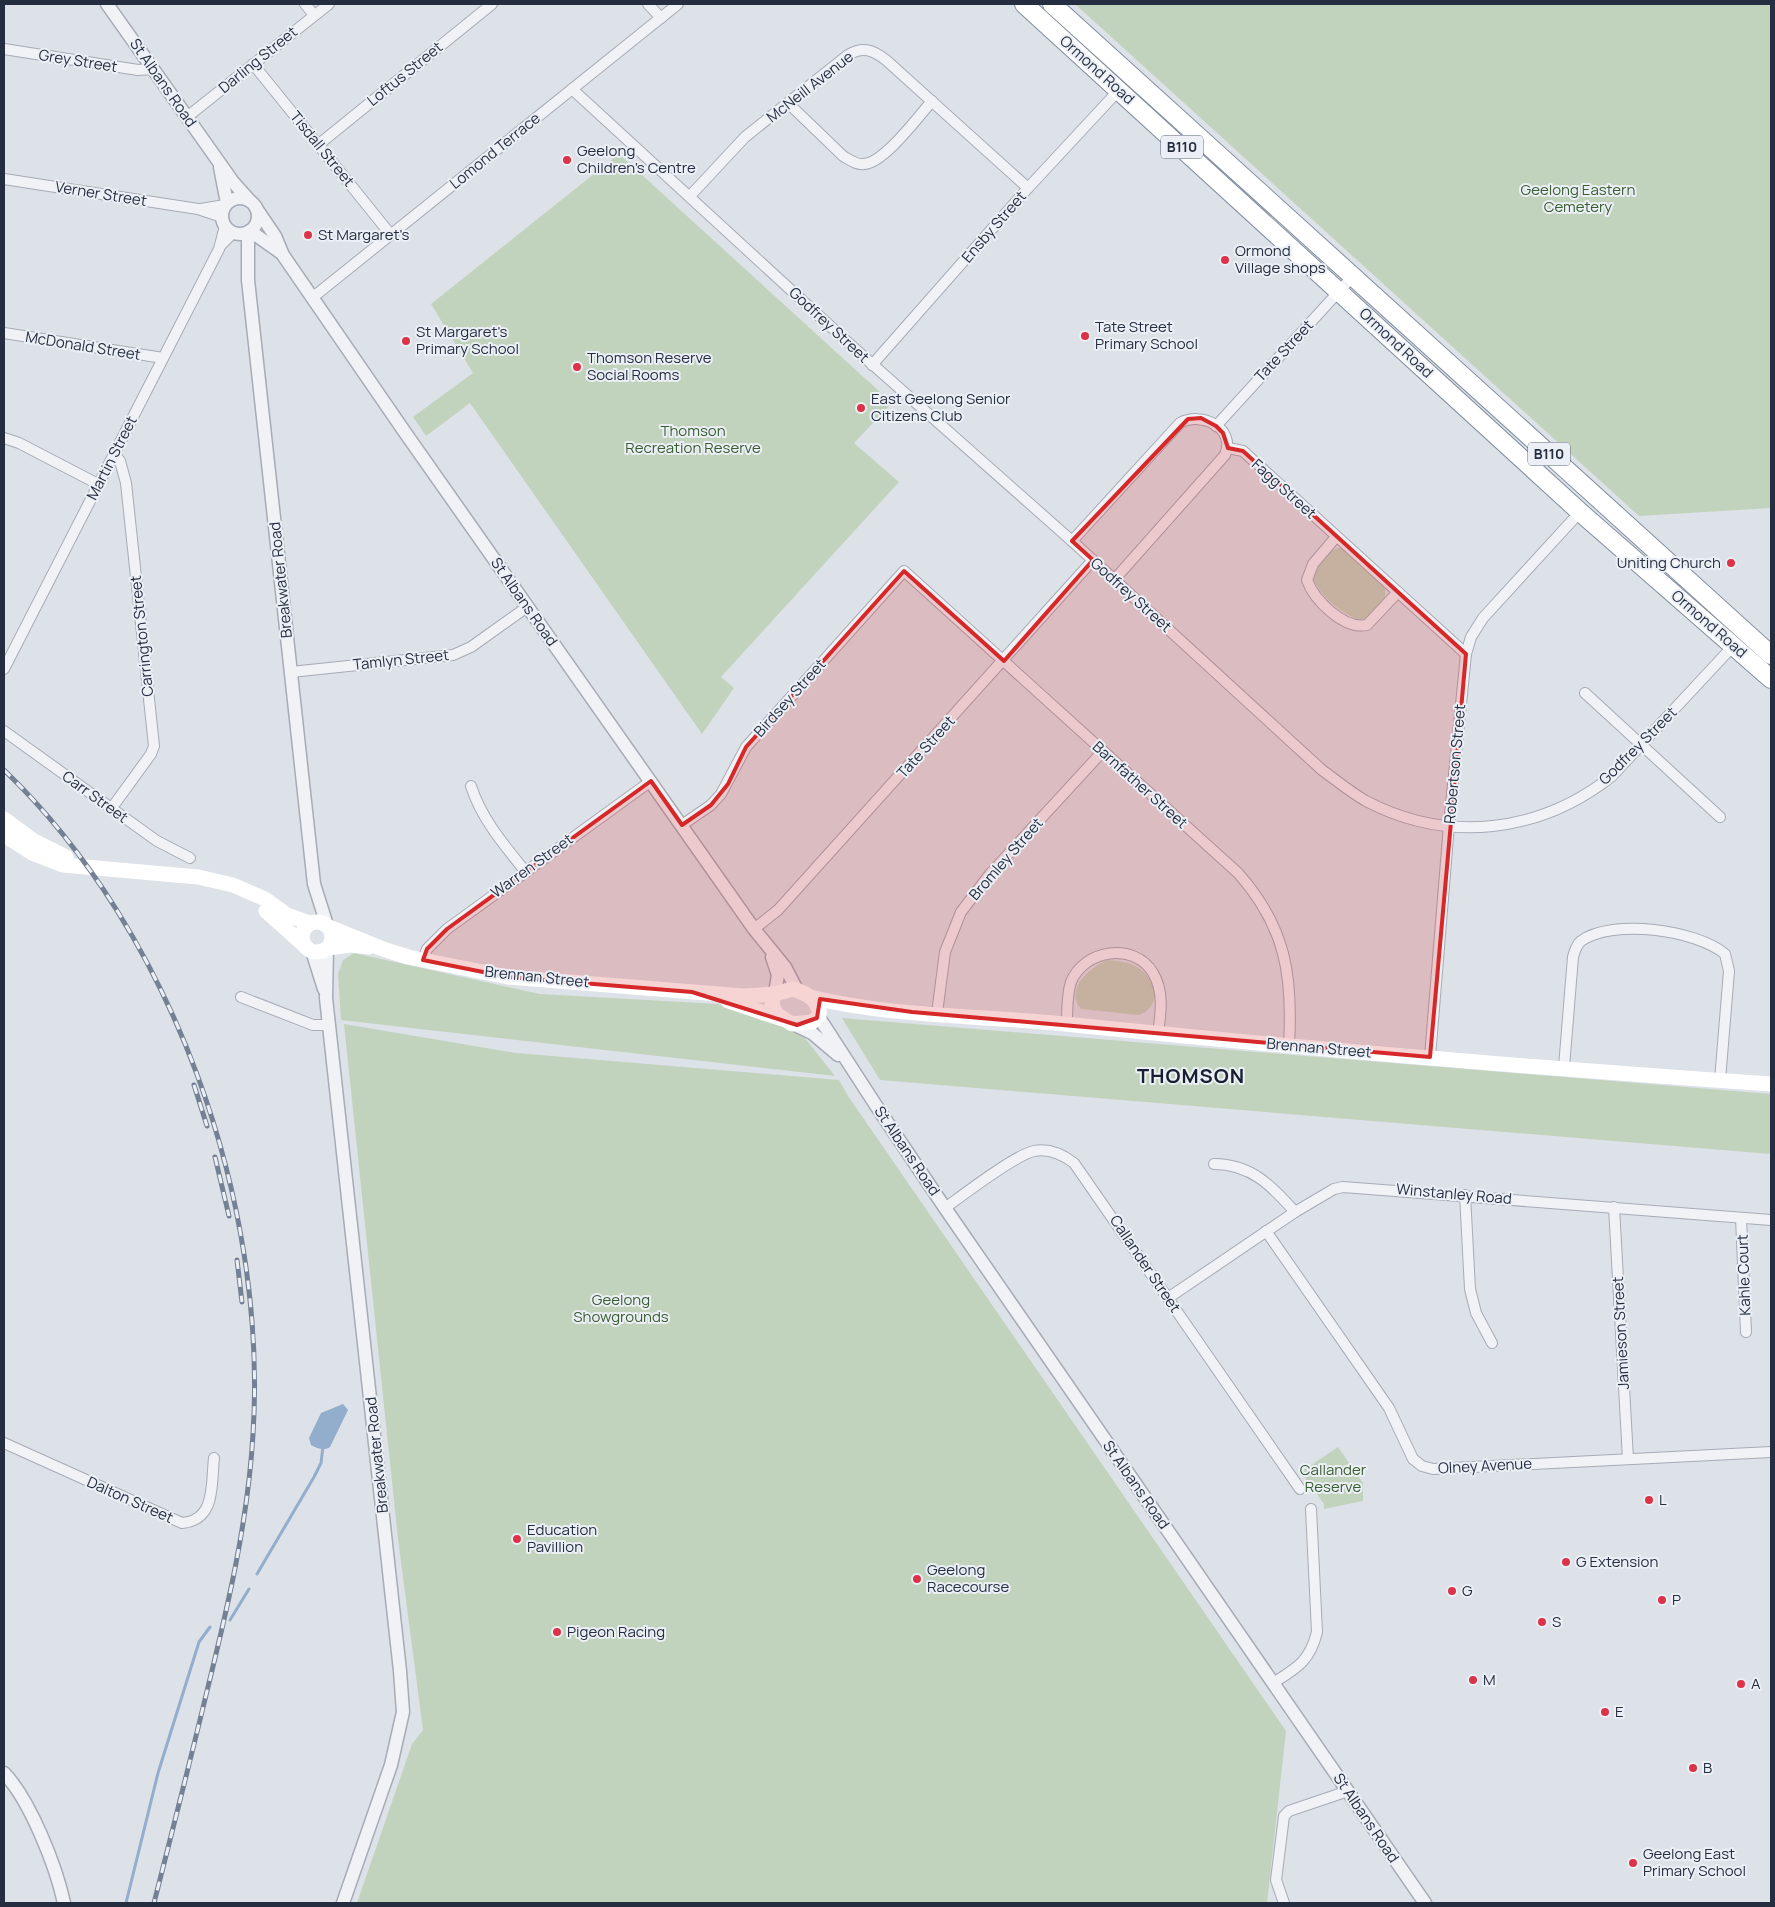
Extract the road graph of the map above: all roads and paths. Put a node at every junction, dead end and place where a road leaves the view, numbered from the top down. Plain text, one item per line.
1 (305, 4) edge
2 (329, 4) edge
3 (492, 4) edge
4 (648, 4) edge
5 (678, 4) edge
6 (1024, 4) edge
7 (1052, 4) edge
8 (112, 6) edge
9 (314, 15) junction
10 (660, 18) junction
11 (4, 49) edge
12 (253, 64) junction
13 (152, 69) junction
14 (572, 89) junction
15 (1119, 90) junction
16 (932, 101) junction
17 (788, 103) junction
18 (187, 117) junction
19 (318, 145) junction
20 (218, 162) junction
21 (4, 179) edge
22 (1028, 188) junction
23 (690, 196) junction
24 (253, 205) junction
25 (233, 223) junction
26 (391, 234) junction
27 (284, 255) junction
28 (1353, 276) junction
29 (1339, 291) junction
30 (312, 298) junction
31 (4, 333) edge
32 (163, 358) junction
33 (872, 365) junction
34 (1216, 426) junction
35 (4, 438) edge
36 (1228, 448) junction
37 (114, 453) junction
38 (98, 484) junction
39 (1580, 512) junction
40 (1336, 537) junction
41 (1072, 541) junction
42 (1093, 560) junction
43 (904, 571) joint
44 (1114, 580) junction
45 (1398, 592) junction
46 (527, 607) junction
47 (1734, 645) junction
48 (1466, 654) junction
49 (1771, 656) edge
50 (1004, 661) junction
51 (4, 669) edge
52 (291, 672) junction
53 (1771, 679) edge
54 (1585, 693) dead end
55 (4, 731) edge
56 (1643, 744) junction
57 (1103, 751) junction
58 (651, 781) junction
59 (471, 786) dead end
60 (111, 809) junction
61 (4, 818) edge
62 (1720, 818) dead end
63 (682, 825) junction
64 (1449, 825) junction
65 (4, 835) edge
66 (190, 858) dead end
67 (106, 868) junction
68 (525, 871) junction
69 (198, 878) junction
70 (314, 884) junction
71 (310, 923) junction
72 (328, 926) junction
73 (754, 929) junction
74 (768, 947) junction
75 (327, 948) junction
76 (308, 949) junction
77 (383, 949) junction
78 (424, 960) junction
79 (692, 992) junction
80 (775, 994) junction
81 (804, 994) junction
82 (241, 997) dead end
83 (326, 998) junction
84 (868, 1008) junction
85 (937, 1013) junction
86 (818, 1016) junction
87 (788, 1022) junction
88 (1067, 1024) junction
89 (329, 1025) junction
90 (1158, 1033) junction
91 (1289, 1045) junction
92 (1430, 1056) junction
93 (849, 1065) junction
94 (1564, 1067) junction
95 (1720, 1080) junction
96 (1771, 1084) edge
97 (1214, 1164) dead end
98 (1465, 1195) junction
99 (1614, 1207) junction
100 (945, 1208) junction
101 (1295, 1212) junction
102 (1741, 1218) junction
103 (1771, 1220) edge
104 (1266, 1232) junction
105 (1168, 1298) junction
106 (1746, 1332) dead end
107 (1492, 1343) dead end
108 (4, 1443) edge
109 (1771, 1452) edge
110 (214, 1458) dead end
111 (1628, 1460) junction
112 (1300, 1489) dead end
113 (1311, 1509) dead end
114 (1273, 1683) junction
115 (4, 1773) edge
116 (1348, 1791) junction
117 (64, 1903) edge
118 (343, 1903) edge
119 (1284, 1903) edge
120 (1425, 1903) edge

1 - 9 street
2 - 9 street, Darling Street
3 - 19 street, Loftus Street
4 - 10 street
5 - 10 street, Lomond Terrace
6 - 15 highway, Ormond Road / B110
7 - 28 highway, Ormond Road / B110
8 - 13 street, St Albans Road
9 - 12 street, Darling Street
10 - 14 street, Lomond Terrace
11 - 13 street, Grey Street
12 - 18 street, Darling Street
12 - 19 street, Tisdall Street
13 - 18 street, St Albans Road
14 - 23 street, Godfrey Street
14 - 26 street, Lomond Terrace
15 - 22 street, Ensby Street
15 - 29 highway, Ormond Road / B110
16 - 17 street, McNeill Avenue
16 - 17 street
16 - 22 street, McNeill Avenue
17 - 23 street, McNeill Avenue
18 - 20 street, St Albans Road
19 - 26 street, Tisdall Street
20 - 24 street, St Albans Road
20 - 25 street, St Albans Road
21 - 25 street, Verner Street
22 - 33 street, Ensby Street
23 - 33 street, Godfrey Street
24 - 25 street
24 - 25 street
24 - 27 street, St Albans Road
25 - 27 street, St Albans Road
25 - 32 street, Martin Street
25 - 52 street, Breakwater Road
26 - 30 street, Lomond Terrace
27 - 30 street, St Albans Road
28 - 29 street, Tate Street
28 - 49 highway, Ormond Road / B110
29 - 34 street, Tate Street
29 - 39 highway, Ormond Road / B110
30 - 46 street, St Albans Road
31 - 32 street, McDonald Street
32 - 37 street, Martin Street
33 - 41 street, Godfrey Street
34 - 36 street
34 - 41 street
35 - 38 street
36 - 40 street, Fagg Street
36 - 44 street
37 - 38 street, Martin Street
37 - 60 street, Carrington Street
38 - 51 street, Martin Street
39 - 47 highway, Ormond Road / B110
39 - 48 street, Robertson Street
40 - 45 street, Fagg Street
40 - 45 street
41 - 42 street, Godfrey Street
42 - 44 street, Godfrey Street
42 - 50 street, Tate Street
43 - 50 street, Barnfather Street
43 - 63 street, Birdsey Street
44 - 64 street, Godfrey Street
45 - 48 street, Fagg Street
46 - 52 street, Tamlyn Street
46 - 58 street, St Albans Road
47 - 53 highway, Ormond Road / B110
47 - 56 street, Godfrey Street
48 - 64 street, Robertson Street
50 - 57 street, Barnfather Street
50 - 73 street, Tate Street
52 - 70 street, Breakwater Road
54 - 56 street
55 - 60 street, Carr Street
56 - 62 street
56 - 64 street, Godfrey Street
57 - 85 street, Bromley Street
57 - 91 street, Barnfather Street
58 - 63 street, St Albans Road
58 - 68 street, Warren Street
59 - 68 street
60 - 66 street, Carr Street
61 - 67 main road
63 - 73 street, St Albans Road
64 - 92 street, Robertson Street
65 - 67 main road
67 - 69 main road
68 - 78 street, Warren Street
69 - 71 main road
69 - 76 main road
70 - 71 street, Breakwater Road
70 - 72 street, Breakwater Road
71 - 72 main road
71 - 76 main road
72 - 75 main road
72 - 77 main road, Brennan Street
73 - 74 street, St Albans Road
74 - 80 street, St Albans Road
74 - 81 street, St Albans Road
75 - 76 main road
75 - 77 main road, Brennan Street
75 - 83 street, Breakwater Road
76 - 83 street, Breakwater Road
77 - 78 main road, Brennan Street
78 - 79 main road, Brennan Street
79 - 80 main road, Brennan Street
79 - 87 main road, Brennan Street
80 - 81 main road
80 - 87 main road
81 - 84 main road, Brennan Street
81 - 86 main road
82 - 89 street
83 - 89 street, Breakwater Road
84 - 85 main road, Brennan Street
84 - 86 main road, Brennan Street
85 - 88 main road, Brennan Street
86 - 87 main road
86 - 93 street, St Albans Road
87 - 93 street, St Albans Road
88 - 90 main road, Brennan Street
88 - 90 street
89 - 118 street, Breakwater Road
90 - 91 main road, Brennan Street
91 - 92 main road, Brennan Street
92 - 94 main road, Brennan Street
93 - 100 street, St Albans Road
94 - 95 main road, Brennan Street
94 - 95 street
95 - 96 main road, Brennan Street
97 - 101 street
98 - 99 street, Winstanley Road
98 - 101 street, Winstanley Road
98 - 107 street
99 - 102 street, Winstanley Road
99 - 111 street, Jamieson Street
100 - 105 street, Callander Street
100 - 114 street, St Albans Road
101 - 104 street, Winstanley Road
102 - 103 street, Winstanley Road
102 - 106 street, Kahle Court
104 - 105 street, Winstanley Road
104 - 111 street, Olney Avenue
105 - 112 street, Callander Street
108 - 110 street, Dalton Street
109 - 111 street, Olney Avenue
113 - 114 street
114 - 116 street, St Albans Road
115 - 117 street
116 - 119 street
116 - 120 street, St Albans Road

